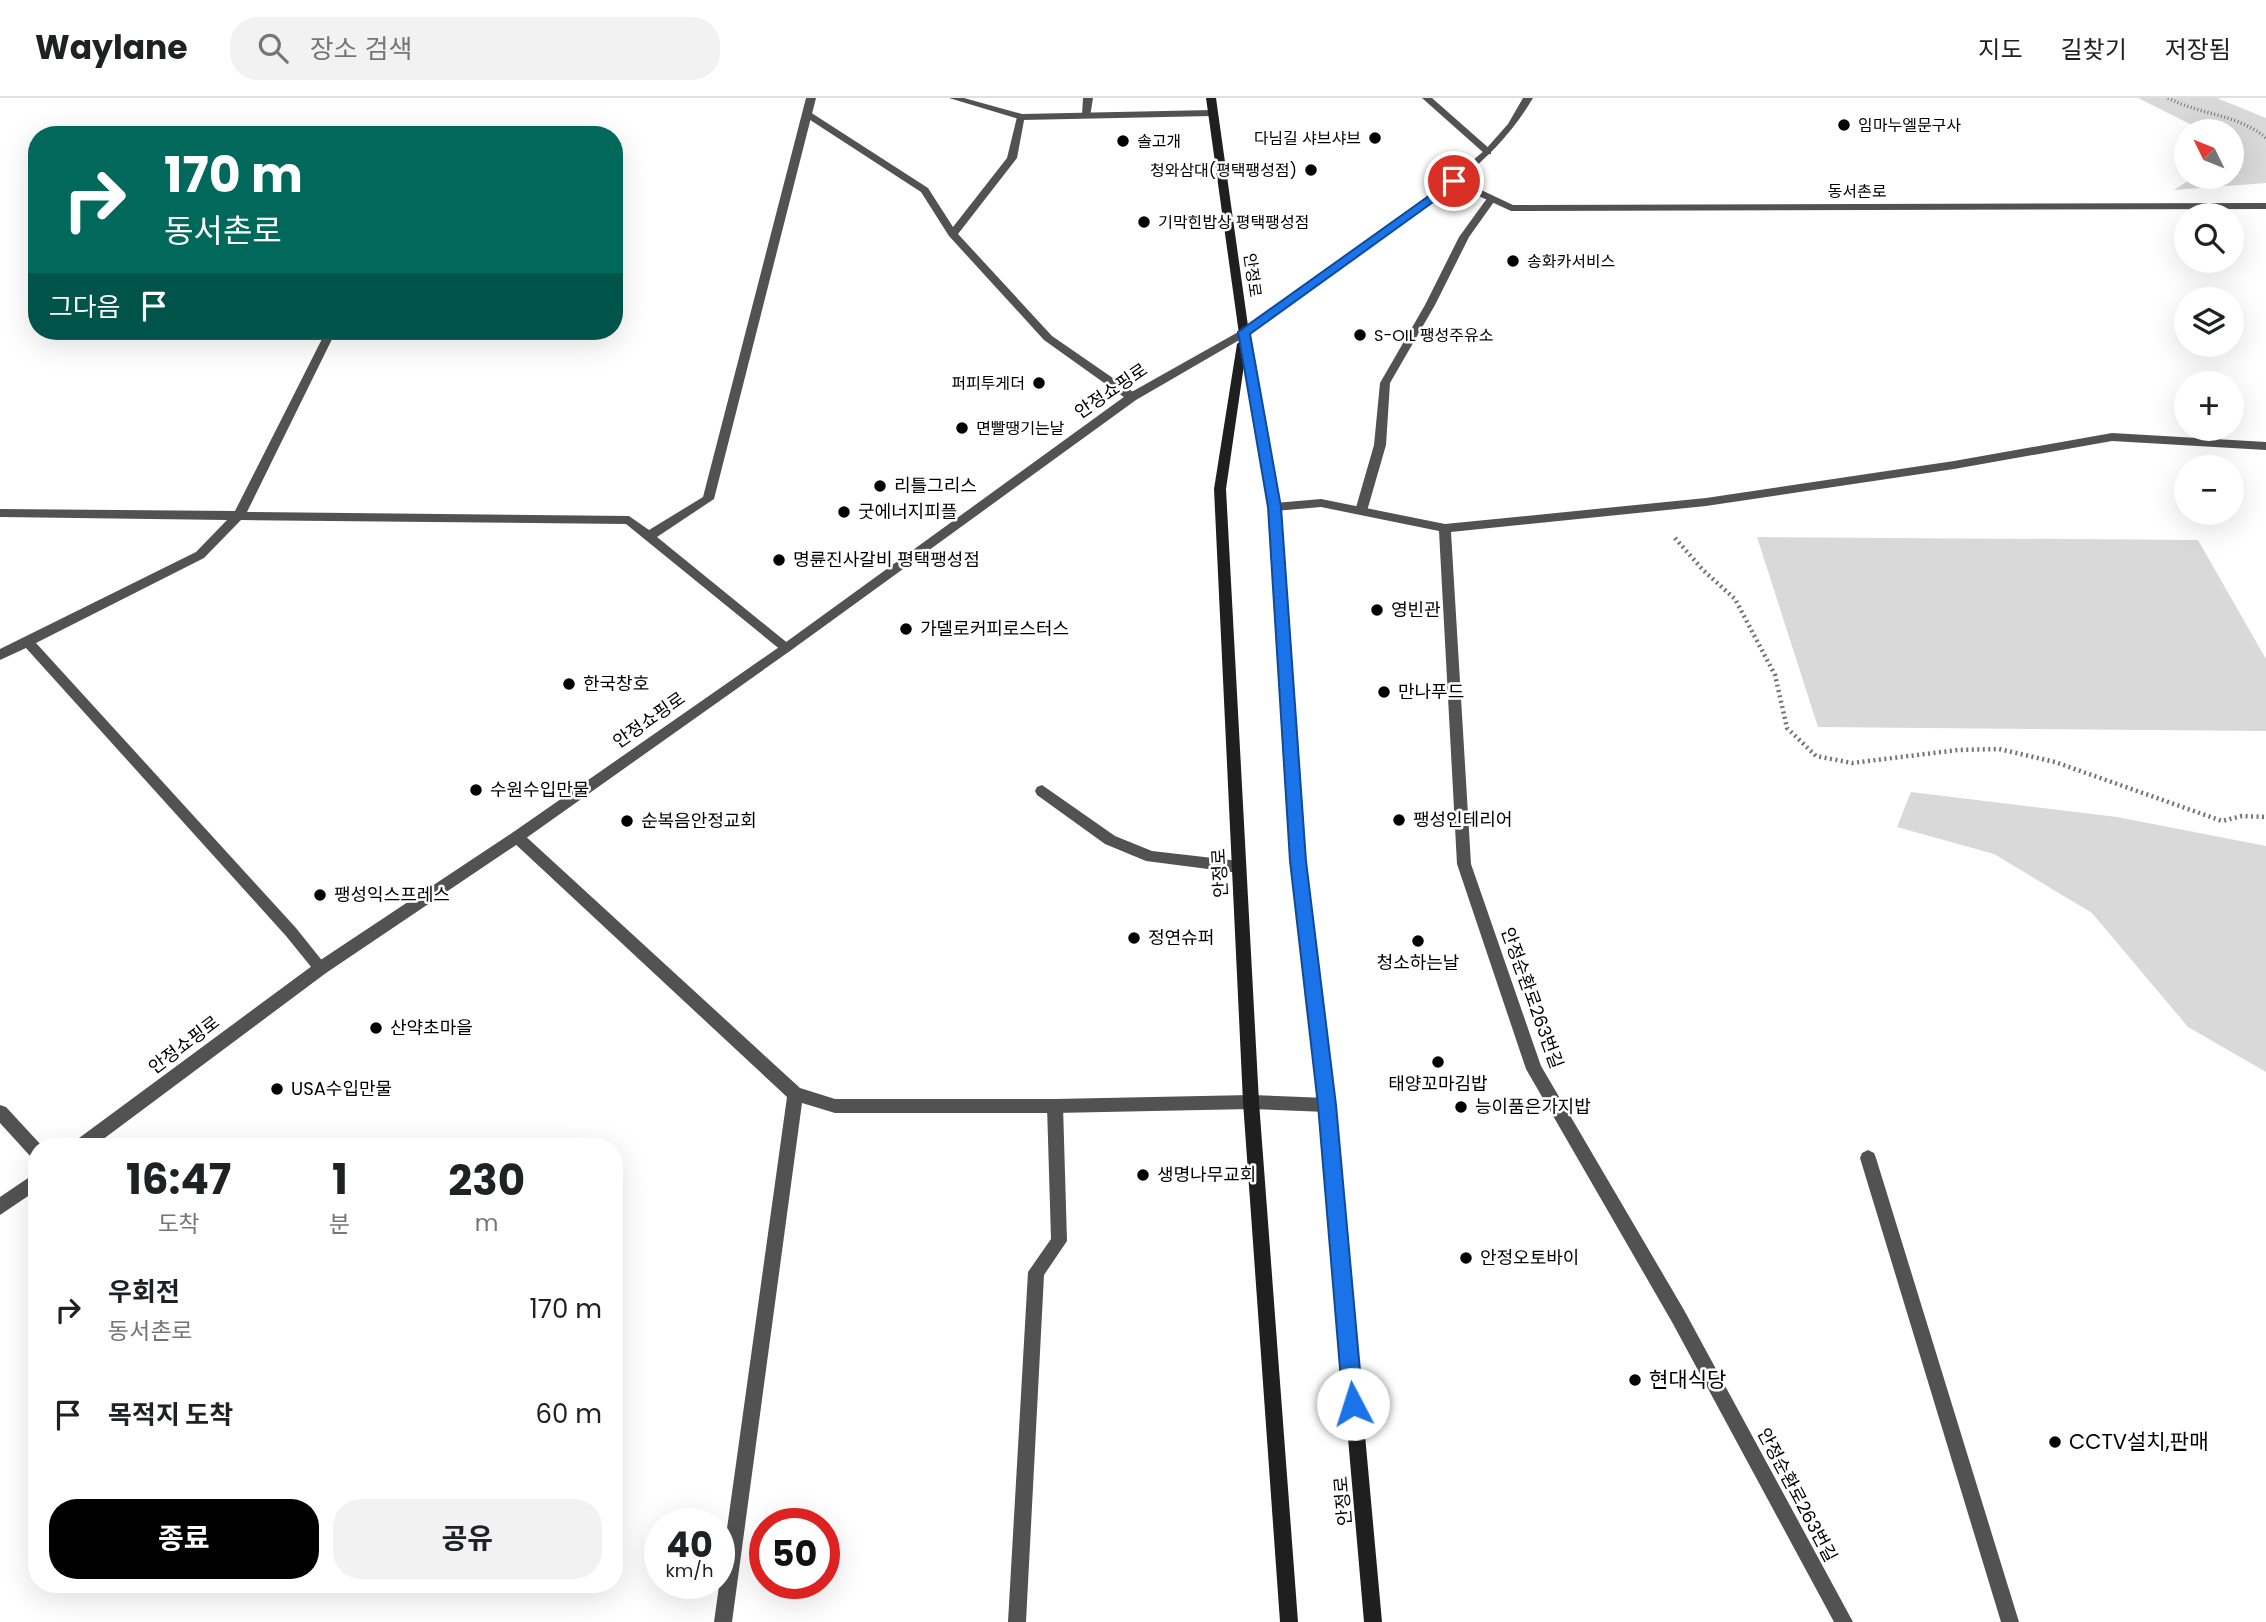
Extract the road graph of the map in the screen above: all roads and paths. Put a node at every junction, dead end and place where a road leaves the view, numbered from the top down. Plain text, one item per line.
1 (811, 98) edge
2 (954, 98) edge
3 (1088, 98) edge
4 (1211, 98) edge
5 (1427, 98) edge
6 (1528, 98) edge
7 (2168, 98) edge
8 (1212, 113) junction
9 (807, 114) junction
10 (1087, 116) junction
11 (1022, 117) junction
12 (2266, 138) edge
13 (1488, 152) junction
14 (1454, 181) junction
15 (1491, 199) junction
16 (2266, 206) edge
17 (953, 234) junction
18 (1244, 332) junction
19 (327, 340) edge
20 (1132, 397) junction
21 (2266, 446) edge
22 (1657, 506) junction
23 (1275, 507) junction
24 (1360, 511) junction
25 (0, 513) edge
26 (240, 514) junction
27 (1445, 528) junction
28 (649, 536) junction
29 (27, 641) junction
30 (786, 648) junction
31 (0, 655) edge
32 (1042, 791) dead end
33 (2266, 817) edge
34 (517, 837) junction
35 (1239, 867) junction
36 (321, 968) junction
37 (795, 1094) junction
38 (1251, 1102) junction
39 (1327, 1105) junction
40 (1055, 1107) junction
41 (0, 1112) edge
42 (93, 1138) edge
43 (28, 1142) edge
44 (1868, 1158) dead end
45 (28, 1187) edge
46 (0, 1207) edge
47 (723, 1622) edge
48 (1017, 1622) edge
49 (1289, 1622) edge
50 (1373, 1622) edge
51 (1844, 1622) edge
52 (2010, 1622) edge

1 - 9 street
2 - 11 street
3 - 10 street
4 - 8 main road, 안정로
5 - 13 street
6 - 13 street
7 - 12 path
8 - 10 street
8 - 18 main road, 안정로
9 - 17 street
9 - 28 street
10 - 11 street
11 - 17 street
13 - 14 street
14 - 15 street, 동서촌로
14 - 18 street
15 - 16 street, 동서촌로
15 - 24 street
17 - 20 street
18 - 20 street, 안정쇼핑로
18 - 23 main road, 안정로
18 - 35 main road, 안정로
19 - 26 street
20 - 30 street, 안정쇼핑로
21 - 22 street
22 - 27 street
22 - 33 path
23 - 24 street
23 - 39 main road, 안정로
24 - 27 street
25 - 26 street
26 - 28 street
26 - 29 street
27 - 51 street, 안정순환로263번길
28 - 30 street
29 - 31 street
29 - 36 street
30 - 34 street, 안정쇼핑로
32 - 35 street
34 - 36 street, 안정쇼핑로
34 - 37 street
35 - 38 main road, 안정로
36 - 42 street, 안정쇼핑로
37 - 40 street
37 - 47 street
38 - 39 street
38 - 40 street
38 - 49 main road, 안정로
39 - 50 main road, 안정로
40 - 48 street
41 - 43 street
44 - 52 street
45 - 46 street

